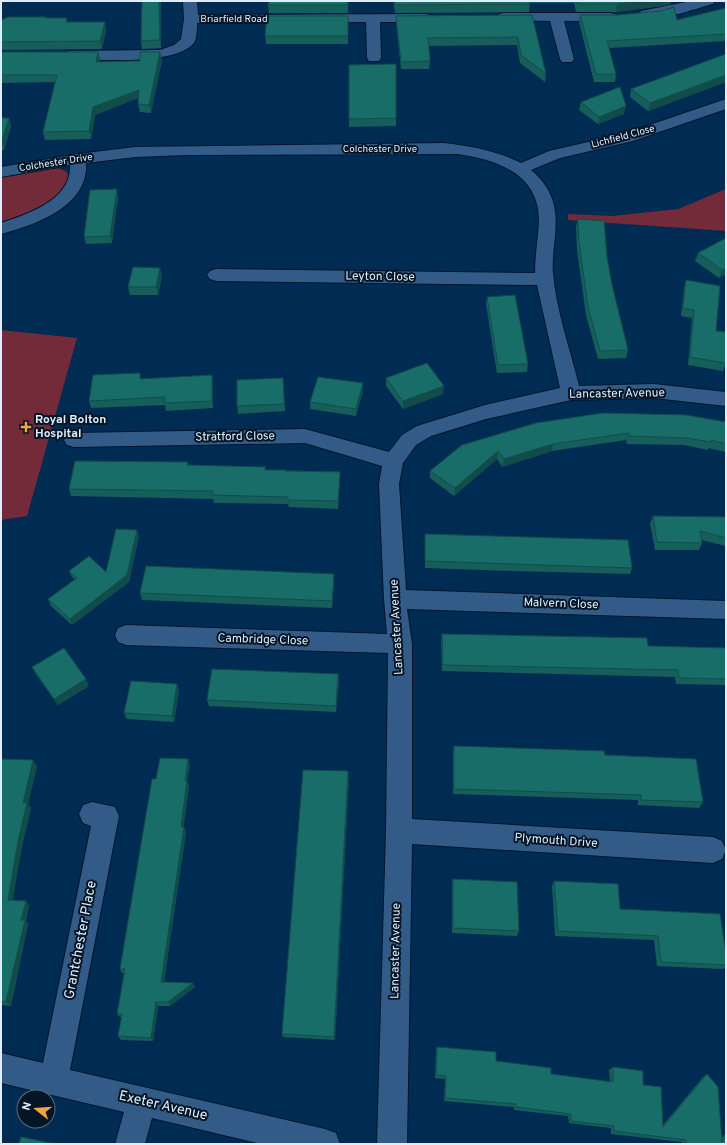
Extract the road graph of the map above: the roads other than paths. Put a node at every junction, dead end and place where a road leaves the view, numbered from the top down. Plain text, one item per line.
1 (190, 1) edge
2 (708, 1) edge
3 (556, 17) junction
4 (373, 18) junction
5 (436, 18) edge
6 (492, 18) edge
7 (191, 20) junction
8 (55, 55) edge
9 (374, 58) dead end
10 (567, 59) dead end
11 (726, 104) edge
12 (78, 159) junction
13 (520, 169) junction
14 (1, 172) edge
15 (1, 229) edge
16 (216, 275) dead end
17 (545, 279) junction
18 (571, 393) junction
19 (726, 399) edge
20 (74, 440) dead end
21 (393, 461) junction
22 (395, 599) junction
23 (726, 610) edge
24 (126, 636) dead end
25 (400, 644) junction
26 (92, 814) dead end
27 (399, 831) junction
28 (713, 850) dead end
29 (1, 1068) edge
30 (54, 1080) junction
31 (142, 1101) junction
32 (130, 1144) edge
33 (325, 1144) edge
34 (392, 1144) edge

1 - 7 street
2 - 3 street
3 - 6 street
3 - 10 street
4 - 5 street, Briarfield Road
4 - 7 street, Briarfield Road
4 - 9 street
7 - 8 street
11 - 13 street, Lichfield Close
12 - 13 street, Colchester Drive
12 - 14 street, Colchester Drive
12 - 15 street
13 - 17 street, Colchester Drive
16 - 17 street, Leyton Close
17 - 18 street, Colchester Drive
18 - 19 street, Lancaster Avenue
18 - 21 street, Lancaster Avenue
20 - 21 street, Stratford Close
21 - 22 street, Lancaster Avenue
22 - 23 street, Malvern Close
22 - 25 street, Lancaster Avenue
24 - 25 street, Cambridge Close
25 - 27 street, Lancaster Avenue
26 - 30 street, Grantchester Place
27 - 28 street, Plymouth Drive
27 - 34 street, Lancaster Avenue
29 - 30 street, Exeter Avenue
30 - 31 street, Exeter Avenue
31 - 32 street
31 - 33 street, Exeter Avenue

